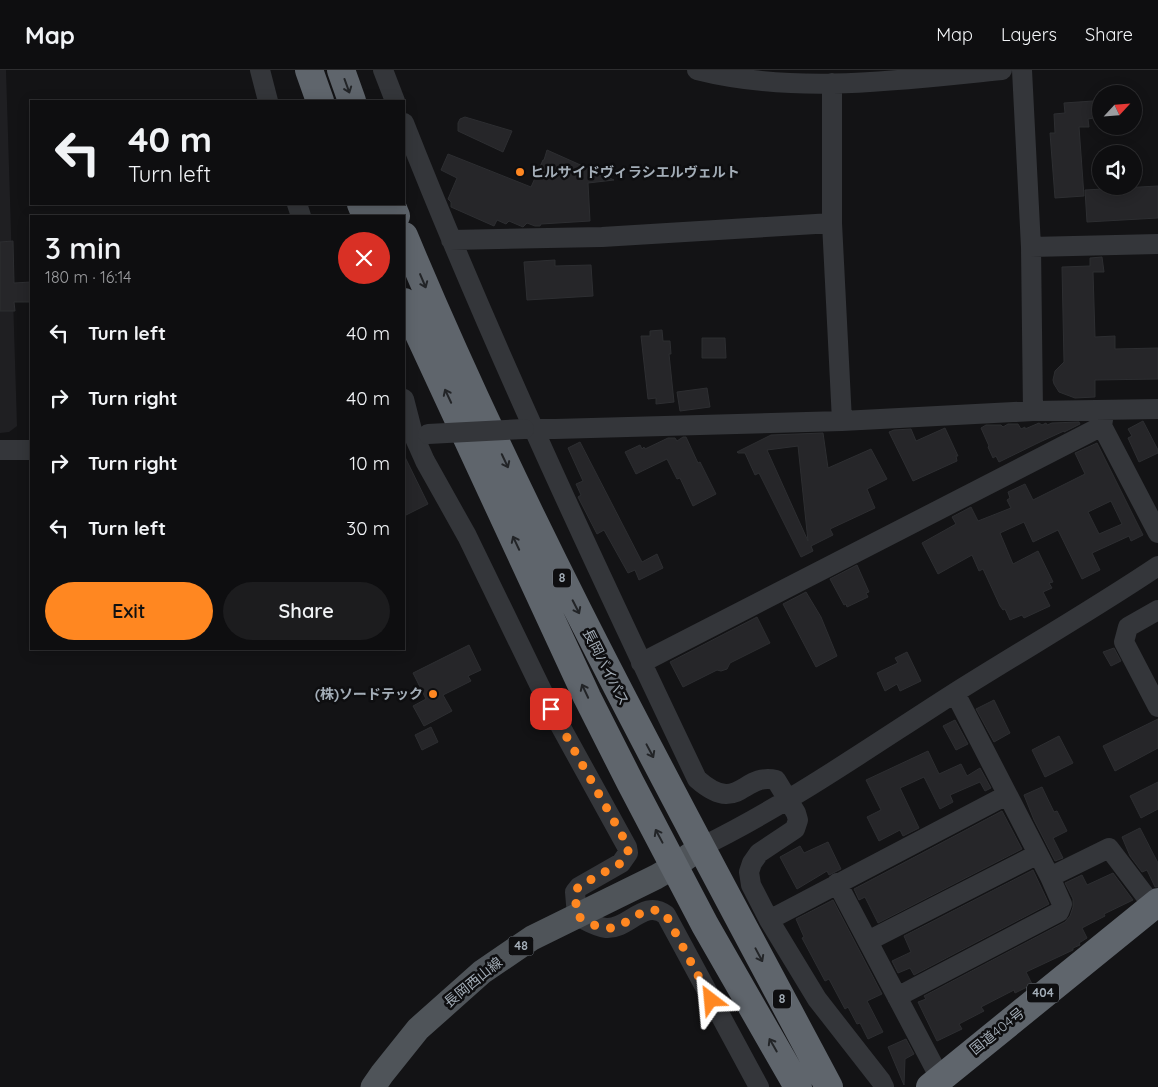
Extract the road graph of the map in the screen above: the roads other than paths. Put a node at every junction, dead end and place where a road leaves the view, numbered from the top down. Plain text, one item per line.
1 (260, 70) edge
2 (309, 70) edge
3 (341, 70) edge
4 (383, 70) edge
5 (697, 70) edge
6 (1002, 70) edge
7 (1022, 70) edge
8 (832, 83) junction
9 (268, 100) edge
10 (320, 100) edge
11 (352, 100) edge
12 (395, 100) edge
13 (405, 125) edge
14 (832, 223) junction
15 (405, 238) edge
16 (451, 240) junction
17 (1158, 244) edge
18 (1031, 247) junction
19 (405, 304) edge
20 (405, 402) edge
21 (1158, 408) edge
22 (1033, 412) junction
23 (1103, 418) junction
24 (842, 421) junction
25 (528, 429) junction
26 (415, 434) edge
27 (0, 450) edge
28 (30, 450) edge
29 (1158, 533) edge
30 (1158, 566) edge
31 (1158, 610) edge
32 (641, 663) junction
33 (954, 693) junction
34 (1158, 707) edge
35 (1007, 795) junction
36 (787, 800) junction
37 (701, 847) junction
38 (1038, 854) junction
39 (675, 866) junction
40 (1050, 877) junction
41 (837, 883) junction
42 (1155, 904) edge
43 (577, 916) junction
44 (769, 920) junction
45 (868, 940) junction
46 (897, 996) junction
47 (935, 1083) edge
48 (373, 1087) edge
49 (759, 1087) edge
50 (798, 1087) edge
51 (829, 1087) edge
52 (884, 1087) edge

1 - 9 street
2 - 10 highway
3 -> 11 highway
4 - 12 street
5 - 8 street
6 - 8 street
7 - 18 street
8 - 14 street
13 - 16 street
14 - 16 street
14 - 24 street
15 -> 37 highway, 長岡バイパス / 8
16 - 25 street
17 - 18 street
18 - 22 street
39 -> 19 highway, 長岡バイパス / 8
20 - 26 street
21 - 23 street
22 - 23 street
22 - 24 street
23 - 29 street
23 - 32 street
24 - 25 street
25 - 26 street, bridge
25 - 32 street
26 - 43 street
27 - 28 street
30 - 33 street
31 - 34 street
32 - 36 street
33 - 35 street
33 - 36 street
35 - 38 street
35 - 41 street
36 - 37 street
36 - 44 street
37 - 39 main road, 長岡西山線 / 48
37 -> 51 highway, 長岡バイパス / 8
38 - 40 street
38 - 45 street
39 - 43 main road, 長岡西山線 / 48
50 -> 39 highway, 長岡バイパス / 8
40 - 42 street
40 - 46 street
41 - 44 street
41 - 45 street
42 - 47 highway, 国道404号 / 404
43 - 48 main road, 長岡西山線 / 48
43 - 49 street
44 - 52 street
45 - 46 street
46 - 47 street

